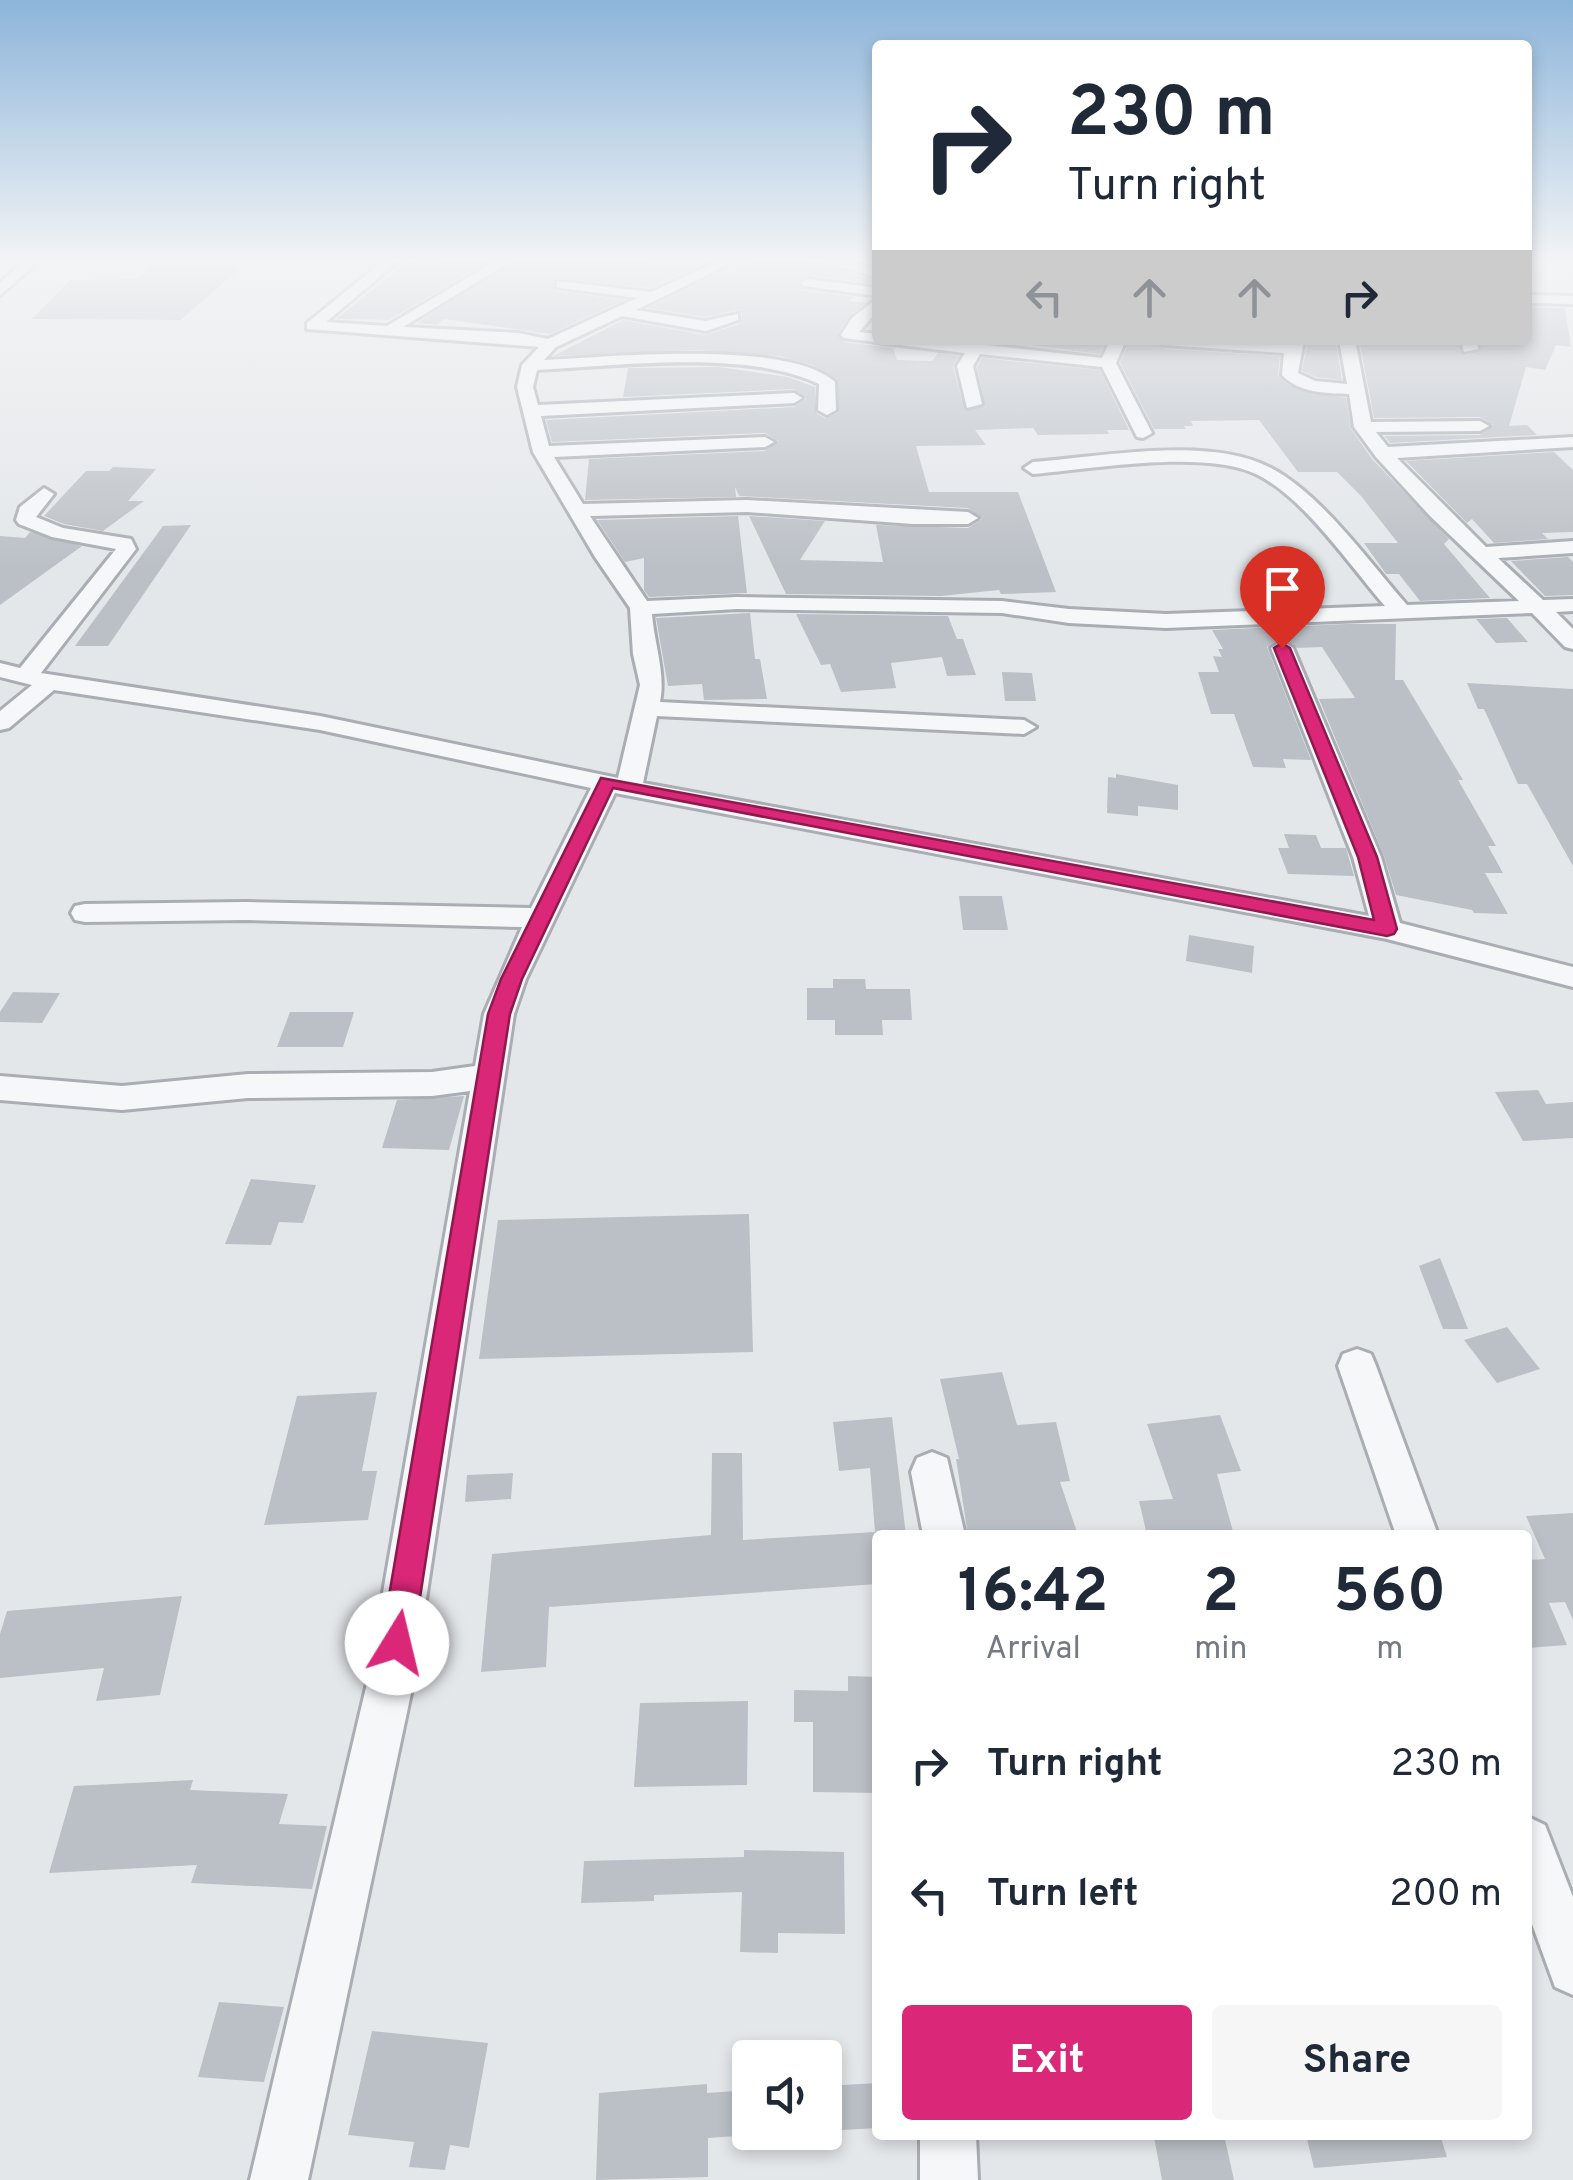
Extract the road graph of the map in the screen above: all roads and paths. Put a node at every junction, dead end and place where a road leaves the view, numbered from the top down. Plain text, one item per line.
1 (1108, 363) edge
2 (571, 364) edge
3 (762, 364) edge
4 (966, 364) edge
5 (1293, 364) edge
6 (1351, 364) edge
7 (530, 365) joint
8 (1356, 390) junction
9 (794, 398) dead end
10 (973, 404) dead end
11 (530, 410) junction
12 (827, 410) dead end
13 (1480, 426) dead end
14 (1363, 427) junction
15 (1142, 433) dead end
16 (765, 442) dead end
17 (1573, 442) edge
18 (542, 452) junction
19 (1382, 453) junction
20 (1032, 468) dead end
21 (44, 494) dead end
22 (580, 510) junction
23 (968, 518) dead end
24 (1573, 547) edge
25 (1482, 554) junction
26 (1573, 605) edge
27 (1540, 607) junction
28 (641, 608) junction
29 (1401, 612) junction
30 (1573, 642) edge
31 (1282, 648) dead end
32 (0, 670) edge
33 (40, 679) junction
34 (646, 708) junction
35 (0, 723) edge
36 (1024, 726) dead end
37 (618, 785) junction
38 (85, 913) dead end
39 (541, 918) junction
40 (1387, 929) junction
41 (1573, 977) edge
42 (490, 1076) junction
43 (0, 1088) edge
44 (1357, 1366) dead end
45 (932, 1472) dead end
46 (943, 1530) edge
47 (1416, 1530) edge
48 (1532, 1853) edge
49 (1573, 1970) edge
50 (948, 2140) edge
51 (278, 2180) edge
52 (950, 2180) edge

1 - 15 street
2 - 7 street
3 - 12 street
4 - 10 street
5 - 8 street
6 - 8 street
7 - 11 street
8 - 14 street
9 - 11 street
11 - 18 street
13 - 14 street
14 - 19 street
16 - 18 street
17 - 19 street
18 - 22 street
19 - 25 street
20 - 29 street
21 - 33 street
22 - 23 street
22 - 28 street
24 - 25 street
25 - 27 street
26 - 27 street
27 - 29 street
27 - 30 street
28 - 29 street
28 - 34 street
31 - 40 street
32 - 33 street
33 - 35 street
33 - 37 street
34 - 36 street
34 - 37 street
37 - 39 street
37 - 40 street
38 - 39 street
39 - 42 street
40 - 41 street
42 - 43 street
42 - 51 street
44 - 47 street
45 - 46 street
48 - 49 street
50 - 52 street

